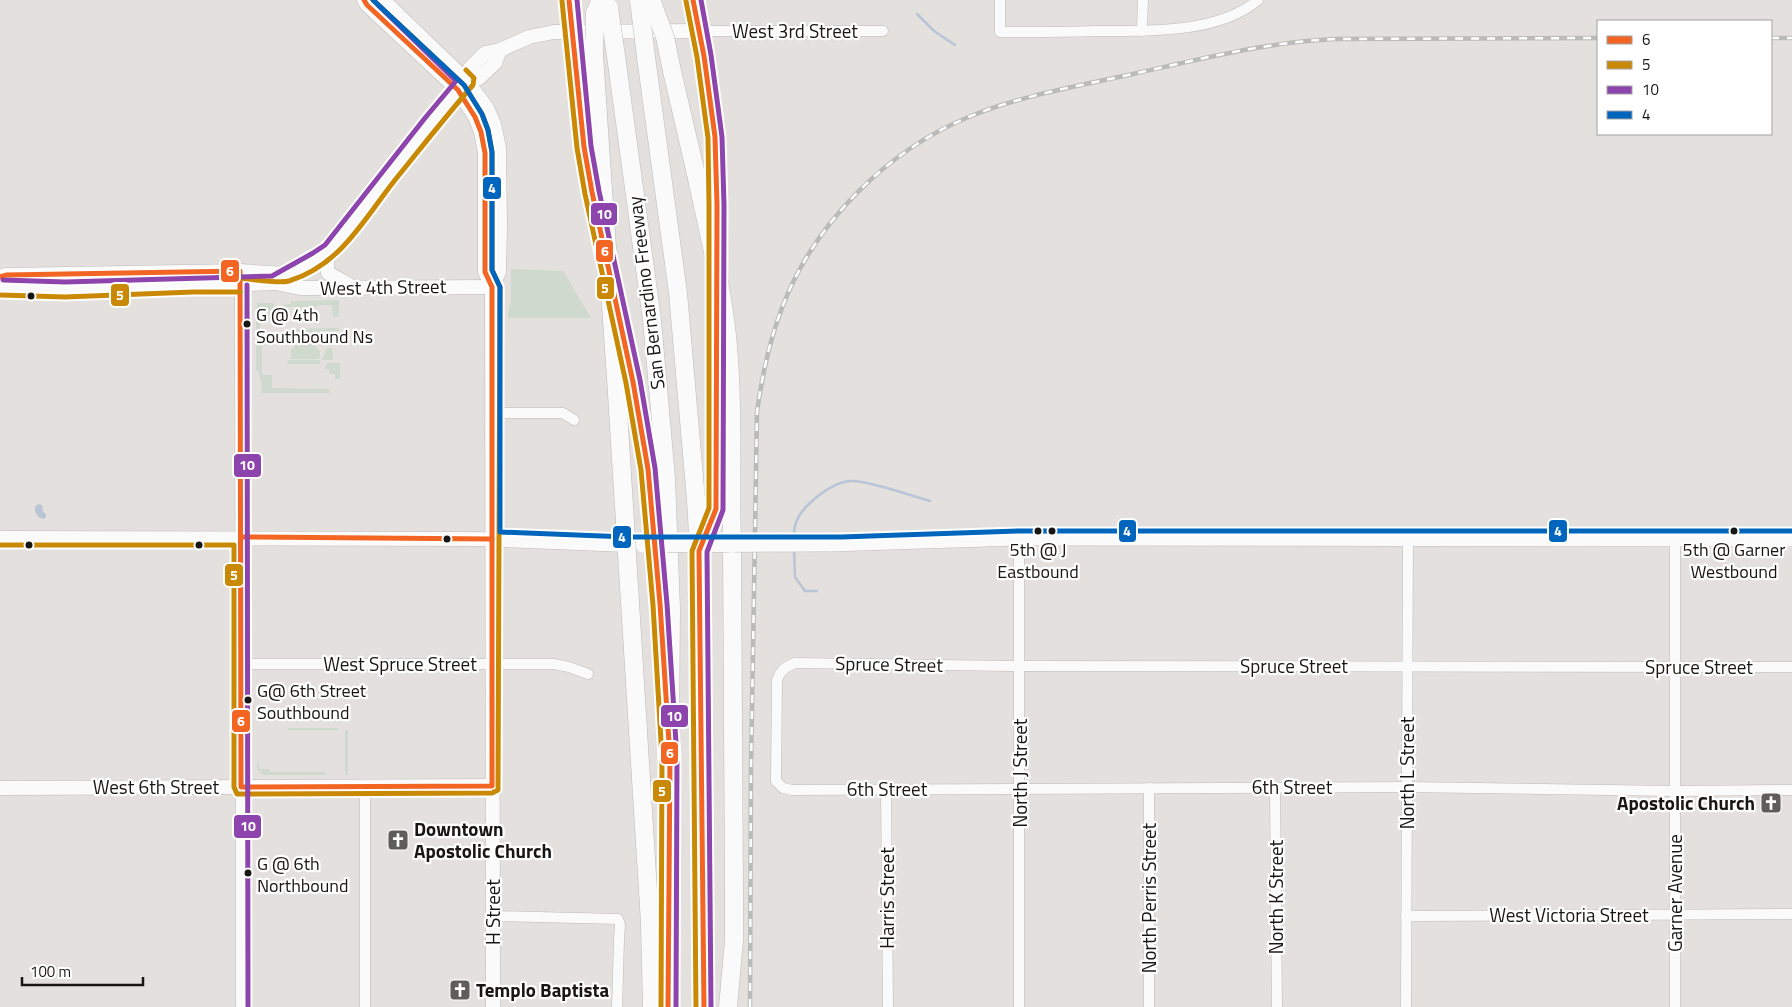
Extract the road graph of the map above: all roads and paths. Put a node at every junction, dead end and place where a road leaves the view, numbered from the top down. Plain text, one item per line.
1 (364, 0) edge
2 (383, 0) edge
3 (569, 0) edge
4 (639, 0) edge
5 (651, 0) edge
6 (693, 0) edge
7 (1000, 0) edge
8 (1143, 0) edge
9 (1258, 0) edge
10 (603, 5) edge
11 (572, 31) junction
12 (699, 31) junction
13 (883, 31) dead end
14 (1142, 31) junction
15 (463, 85) junction
16 (328, 252) junction
17 (240, 270) junction
18 (286, 274) junction
19 (0, 277) edge
20 (275, 283) junction
21 (240, 285) junction
22 (0, 287) edge
23 (492, 287) junction
24 (354, 288) junction
25 (492, 413) junction
26 (574, 420) dead end
27 (241, 537) junction
28 (0, 538) edge
29 (1019, 538) junction
30 (1408, 538) junction
31 (1675, 538) junction
32 (1792, 538) edge
33 (492, 539) junction
34 (732, 544) junction
35 (634, 545) junction
36 (699, 551) junction
37 (240, 664) junction
38 (492, 664) junction
39 (1019, 666) junction
40 (1407, 666) junction
41 (1792, 667) edge
42 (1675, 668) junction
43 (588, 674) dead end
44 (670, 758) junction
45 (366, 786) junction
46 (492, 786) junction
47 (240, 787) junction
48 (1407, 787) junction
49 (0, 788) edge
50 (1149, 788) junction
51 (1276, 788) junction
52 (886, 789) junction
53 (1020, 789) junction
54 (792, 790) joint
55 (1792, 790) edge
56 (1675, 791) junction
57 (1792, 914) edge
58 (1675, 915) junction
59 (493, 916) junction
60 (1406, 916) junction
61 (240, 1007) edge
62 (365, 1007) edge
63 (493, 1007) edge
64 (617, 1007) edge
65 (652, 1007) edge
66 (668, 1007) edge
67 (704, 1007) edge
68 (728, 1007) edge
69 (888, 1007) edge
70 (1019, 1007) edge
71 (1149, 1007) edge
72 (1277, 1007) edge
73 (1406, 1007) edge
74 (1675, 1007) edge

1 - 15 main road
2 - 15 main road
3 - 11 highway
4 - 36 highway, San Bernardino Freeway, bridge
5 - 34 highway, bridge
6 - 12 highway
7 - 14 street
8 - 14 street
9 - 14 street
10 - 35 highway, bridge
10 - 44 highway, San Bernardino Freeway, bridge
11 - 12 main road, West 3rd Street
11 - 15 main road, West 3rd Street
11 - 44 highway
12 - 13 street, West 3rd Street
12 - 36 highway
15 - 16 main road, West 3rd Street
15 - 23 main road, H Street
16 - 18 main road, West 3rd Street
16 - 24 main road
17 - 18 main road, West 3rd Street
17 - 19 main road
17 - 21 street
18 - 20 main road, West 3rd Street
20 - 21 main road
20 - 24 main road, West 4th Street
21 - 22 main road
21 - 27 street
23 - 24 main road, West 4th Street
23 - 25 main road, H Street
25 - 26 street
25 - 33 main road, H Street
27 - 28 main road
27 - 33 main road
27 - 37 street
29 - 30 main road
29 - 34 main road, bridge
29 - 39 street, North J Street
30 - 31 main road
30 - 40 street, North L Street
31 - 32 main road
31 - 42 street, Garner Avenue
33 - 35 main road
33 - 38 main road, H Street
34 - 35 main road, bridge
34 - 68 highway
35 - 65 highway
36 - 67 highway, San Bernardino Freeway
37 - 38 street, West Spruce Street
37 - 47 street
38 - 43 street, West Spruce Street
38 - 46 main road, H Street
39 - 40 street, Spruce Street
39 - 53 street, North J Street
39 - 54 street, Spruce Street
40 - 42 street, Spruce Street
40 - 48 street, North L Street
41 - 42 street, Spruce Street
42 - 56 street, Garner Avenue
44 - 66 highway, San Bernardino Freeway
45 - 46 main road, West 6th Street
45 - 47 main road, West 6th Street
45 - 62 street
46 - 59 main road, H Street
47 - 49 main road, West 6th Street
47 - 61 street
48 - 51 street, 6th Street
48 - 56 street, 6th Street
48 - 60 street, North L Street
50 - 51 street, 6th Street
50 - 53 street, 6th Street
50 - 71 street, North Perris Street
51 - 72 street, North K Street
52 - 53 street, 6th Street
52 - 54 street, 6th Street
52 - 69 street, Harris Street
53 - 70 street, North J Street
55 - 56 street, 6th Street
56 - 58 street, Garner Avenue
57 - 58 street, West Victoria Street
58 - 60 street, West Victoria Street
58 - 74 street, Garner Avenue
59 - 63 main road, H Street
59 - 64 street
60 - 73 street, North L Street

